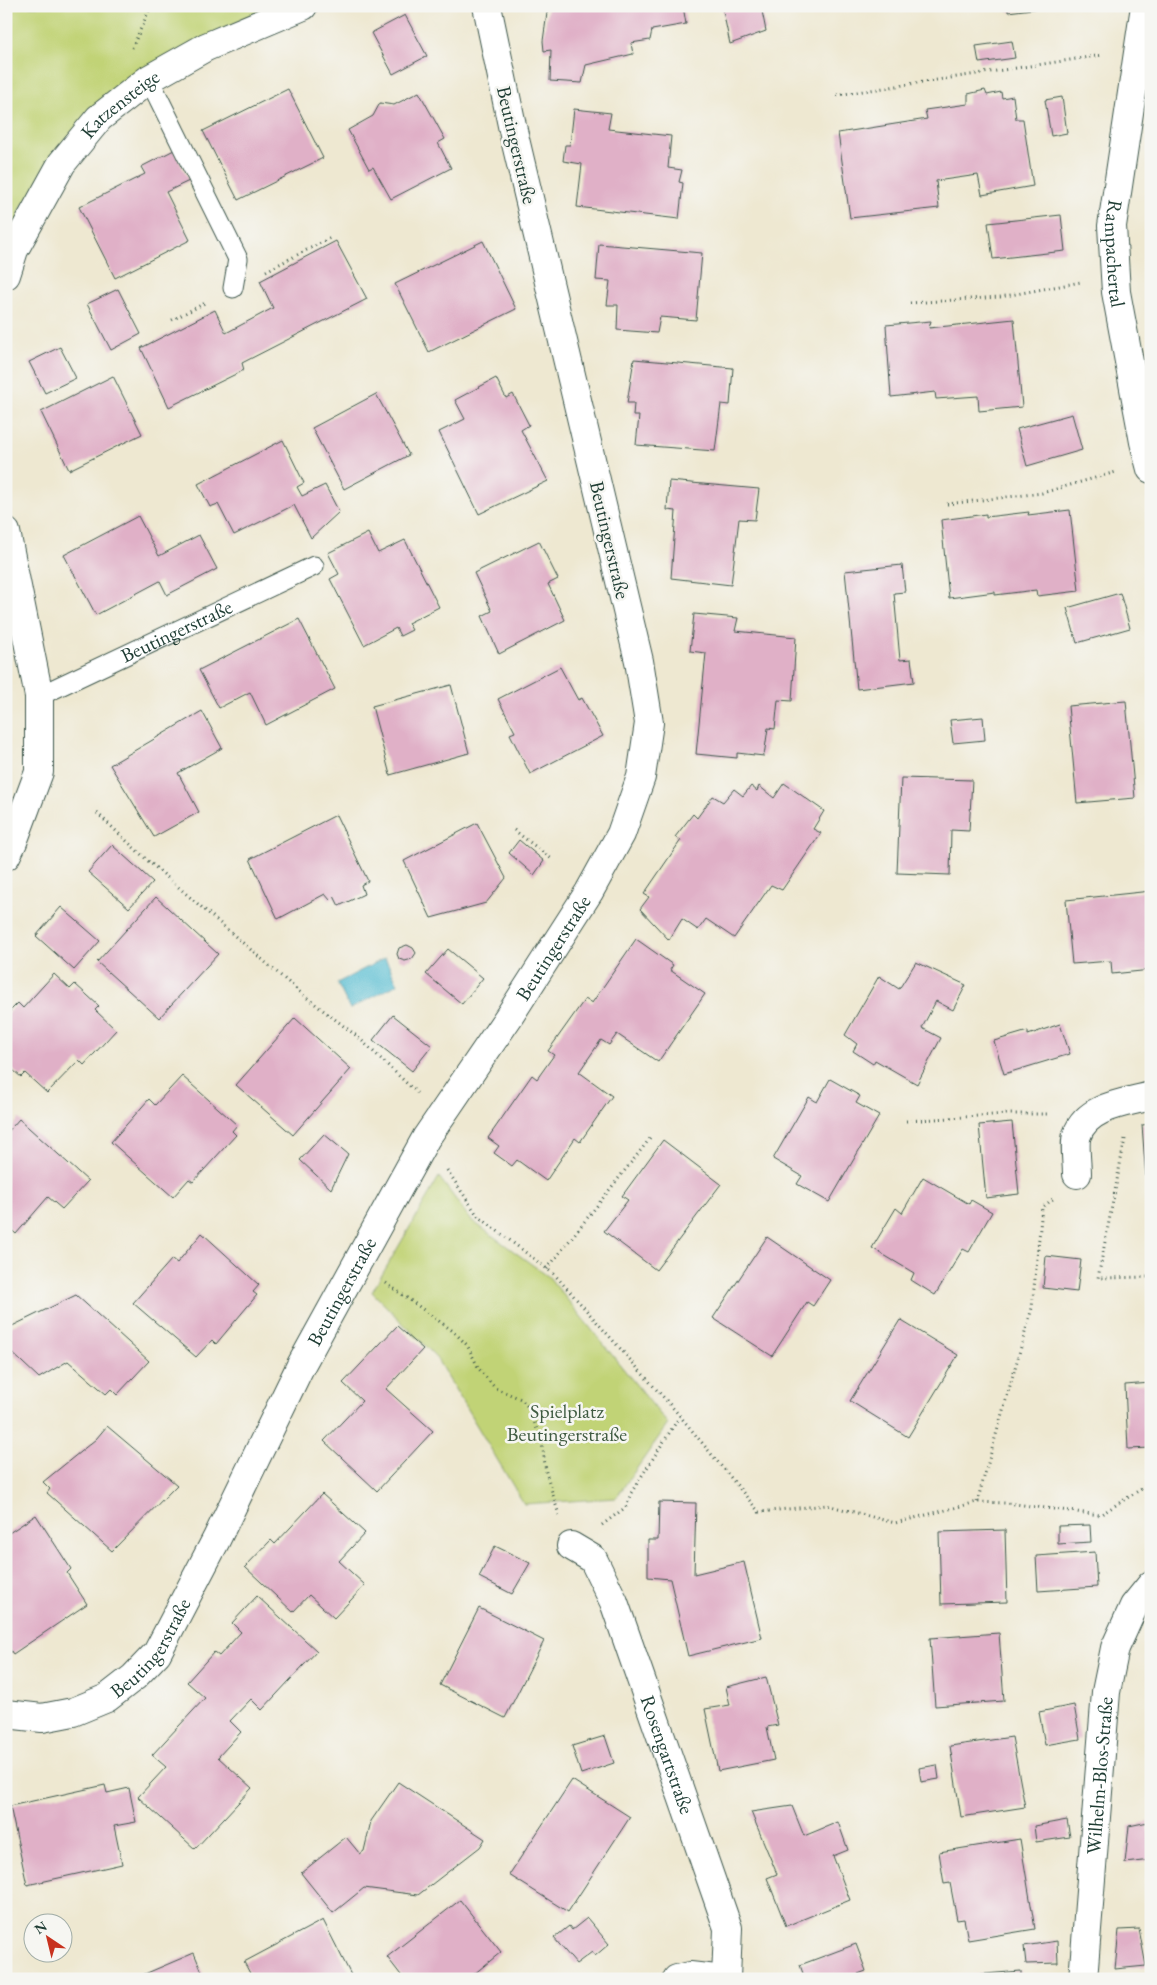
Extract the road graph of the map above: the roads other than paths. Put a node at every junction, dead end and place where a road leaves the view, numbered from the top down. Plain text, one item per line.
1 (303, 6) edge
2 (487, 6) edge
3 (1145, 6) edge
4 (149, 79) junction
5 (6, 275) edge
6 (233, 288) road end
7 (1150, 466) edge
8 (6, 532) edge
9 (314, 566) dead end
10 (39, 696) junction
11 (6, 856) edge
12 (1142, 1099) edge
13 (1077, 1174) road end
14 (571, 1546) road end
15 (1151, 1585) edge
16 (6, 1714) edge
17 (677, 1979) edge
18 (716, 1979) edge
19 (726, 1979) edge
20 (1083, 1979) edge

1 - 4 street, Katzensteige
2 - 16 street, Beutingerstraße
3 - 7 street, Rampachertal
4 - 5 street, Katzensteige
4 - 6 lane
8 - 10 street
9 - 10 lane, Beutingerstraße
10 - 11 street
12 - 13 street
14 - 19 street, Rosengartstraße
15 - 20 street, Wilhelm-Blos-Straße
17 - 18 street

